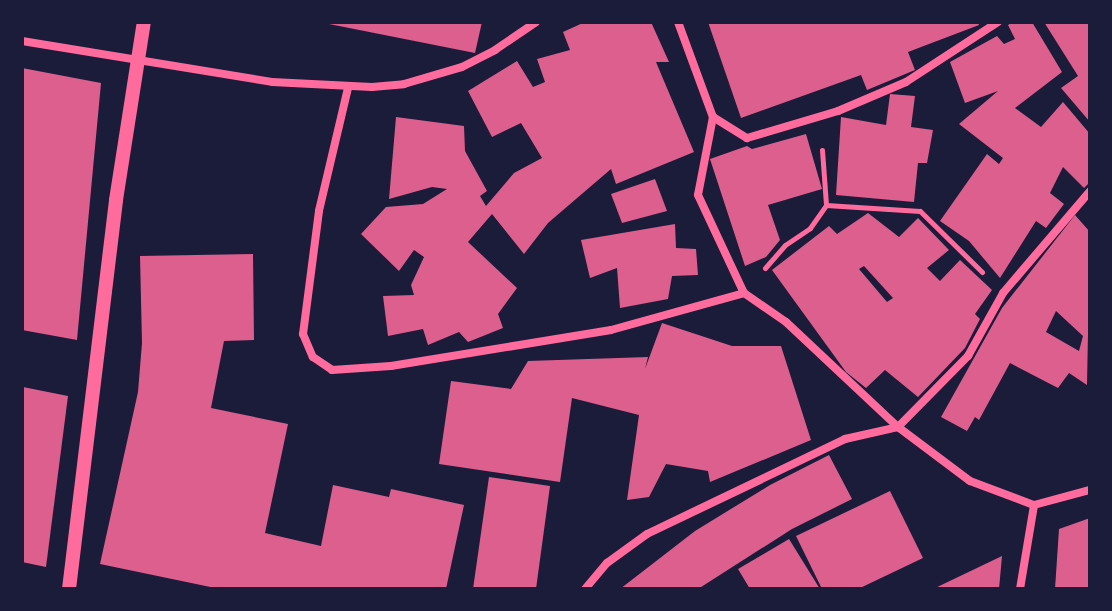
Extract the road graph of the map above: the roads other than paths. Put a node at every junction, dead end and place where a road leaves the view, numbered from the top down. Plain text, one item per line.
1 (144, 22) edge
2 (536, 22) edge
3 (678, 22) edge
4 (998, 22) edge
5 (22, 41) edge
6 (137, 62) junction
7 (348, 88) junction
8 (713, 117) junction
9 (1090, 191) edge
10 (744, 293) junction
11 (898, 427) junction
12 (1090, 490) edge
13 (1034, 505) junction
14 (69, 589) edge
15 (585, 589) edge
16 (1020, 589) edge

1 - 6 street
2 - 7 street
3 - 8 street
4 - 8 street
5 - 6 street
6 - 7 street
6 - 14 street
7 - 10 street
8 - 10 street
9 - 11 street
10 - 11 street
11 - 13 street
11 - 15 street
12 - 13 street
13 - 16 street

